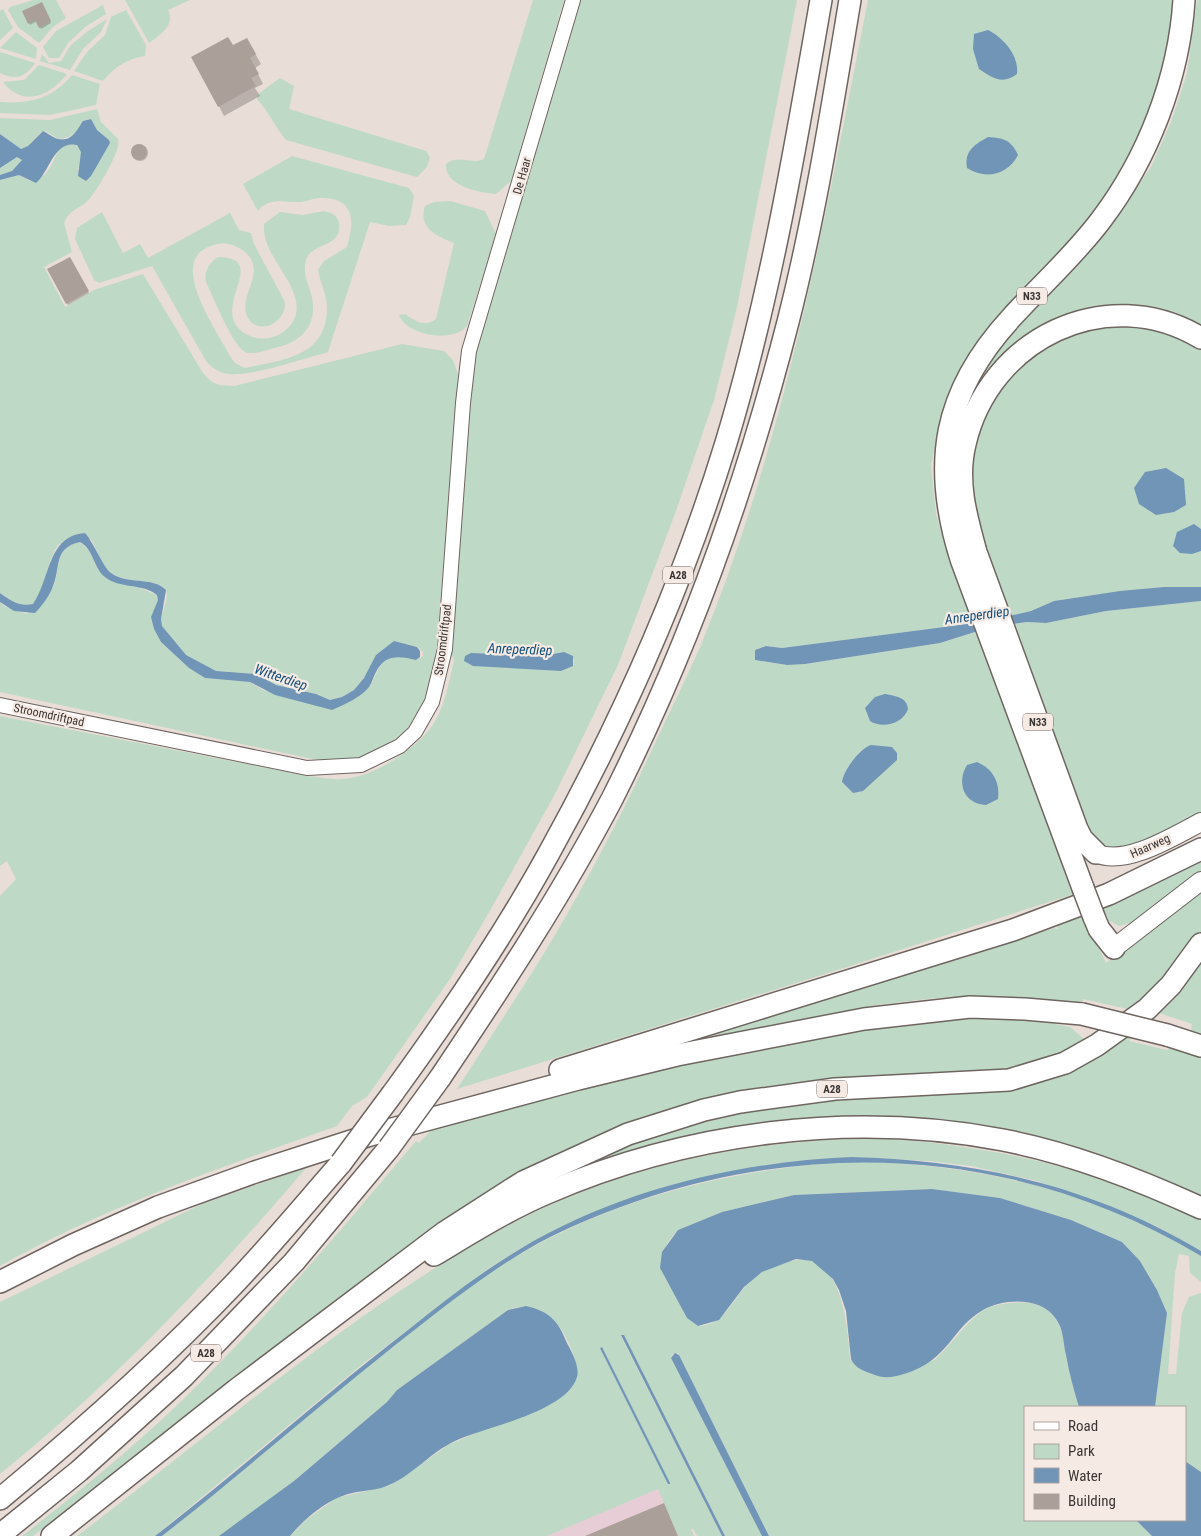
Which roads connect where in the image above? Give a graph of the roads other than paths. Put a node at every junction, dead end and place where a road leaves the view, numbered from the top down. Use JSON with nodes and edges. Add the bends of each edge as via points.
{"nodes":[{"id":1,"x":573,"y":0,"type":"edge"},
{"id":2,"x":821,"y":0,"type":"edge"},
{"id":3,"x":850,"y":0,"type":"edge"},
{"id":4,"x":1184,"y":0,"type":"edge"},
{"id":5,"x":1201,"y":338,"type":"edge"},
{"id":6,"x":469,"y":351,"type":"joint"},
{"id":7,"x":986,"y":605,"type":"junction"},
{"id":8,"x":1000,"y":643,"type":"junction"},
{"id":9,"x":0,"y":705,"type":"edge"},
{"id":10,"x":1201,"y":822,"type":"edge"},
{"id":11,"x":1201,"y":849,"type":"edge"},
{"id":12,"x":1096,"y":853,"type":"joint"},
{"id":13,"x":1201,"y":881,"type":"edge"},
{"id":14,"x":1201,"y":944,"type":"edge"},
{"id":15,"x":1114,"y":948,"type":"joint"},
{"id":16,"x":1201,"y":1046,"type":"edge"},
{"id":17,"x":440,"y":1114,"type":"junction"},
{"id":18,"x":1201,"y":1208,"type":"edge"},
{"id":19,"x":0,"y":1282,"type":"edge"},
{"id":20,"x":350,"y":1304,"type":"junction"},
{"id":21,"x":0,"y":1499,"type":"edge"},
{"id":22,"x":0,"y":1535,"type":"edge"},
{"id":23,"x":52,"y":1536,"type":"edge"}],
"edges":[{"from":1,"to":6,"type":"street","name":"De Haar"},
{"from":2,"to":21,"type":"highway","number":"A28","bridge":true,"via":[[782,216],[726,443],[689,547],[626,701],[548,855],[450,1014],[341,1163],[256,1260],[157,1362]]},
{"from":3,"to":22,"type":"highway","number":"A28","bridge":true,"via":[[812,217],[752,453],[684,640],[612,798],[521,957],[389,1148],[294,1262],[184,1376],[79,1471]]},
{"from":4,"to":7,"type":"highway","number":"N33","via":[[1168,88],[1133,172],[1101,221],[1010,319],[977,360],[955,407],[944,458],[946,504],[960,559]]},
{"from":5,"to":7,"type":"highway","number":"N33","via":[[1176,325],[1132,315],[1091,318],[1033,342],[1014,356],[997,375],[973,418],[965,444],[961,477],[963,505]]},
{"from":6,"to":9,"type":"street","name":"Stroomdriftpad","via":[[445,649],[432,702],[415,732],[400,746],[361,765],[307,768]]},
{"from":7,"to":8,"type":"highway","number":"N33"},
{"from":8,"to":12,"type":"highway","number":"N33","via":[[1077,830]]},
{"from":8,"to":15,"type":"highway","number":"N33","bridge":true,"via":[[1083,888],[1099,929]]},
{"from":10,"to":12,"type":"main road","name":"Haarweg","via":[[1126,857],[1104,857]]},
{"from":11,"to":17,"type":"highway","via":[[1074,909],[579,1064]]},
{"from":13,"to":15,"type":"main road"},
{"from":14,"to":20,"type":"highway","number":"A28","via":[[1147,1009],[1097,1045],[1065,1063],[1009,1080],[835,1089],[771,1097],[704,1110],[628,1134],[560,1164],[490,1202]]},
{"from":16,"to":17,"type":"highway","bridge":true,"via":[[1082,1014],[970,1008],[864,1019],[678,1055]]},
{"from":17,"to":19,"type":"highway","via":[[306,1155],[158,1207],[74,1244]]},
{"from":18,"to":20,"type":"highway","number":"A28","via":[[1120,1173],[1003,1140],[882,1128],[836,1128],[742,1136],[628,1163],[548,1193],[499,1216]]},
{"from":20,"to":23,"type":"highway","number":"A28"}]}
